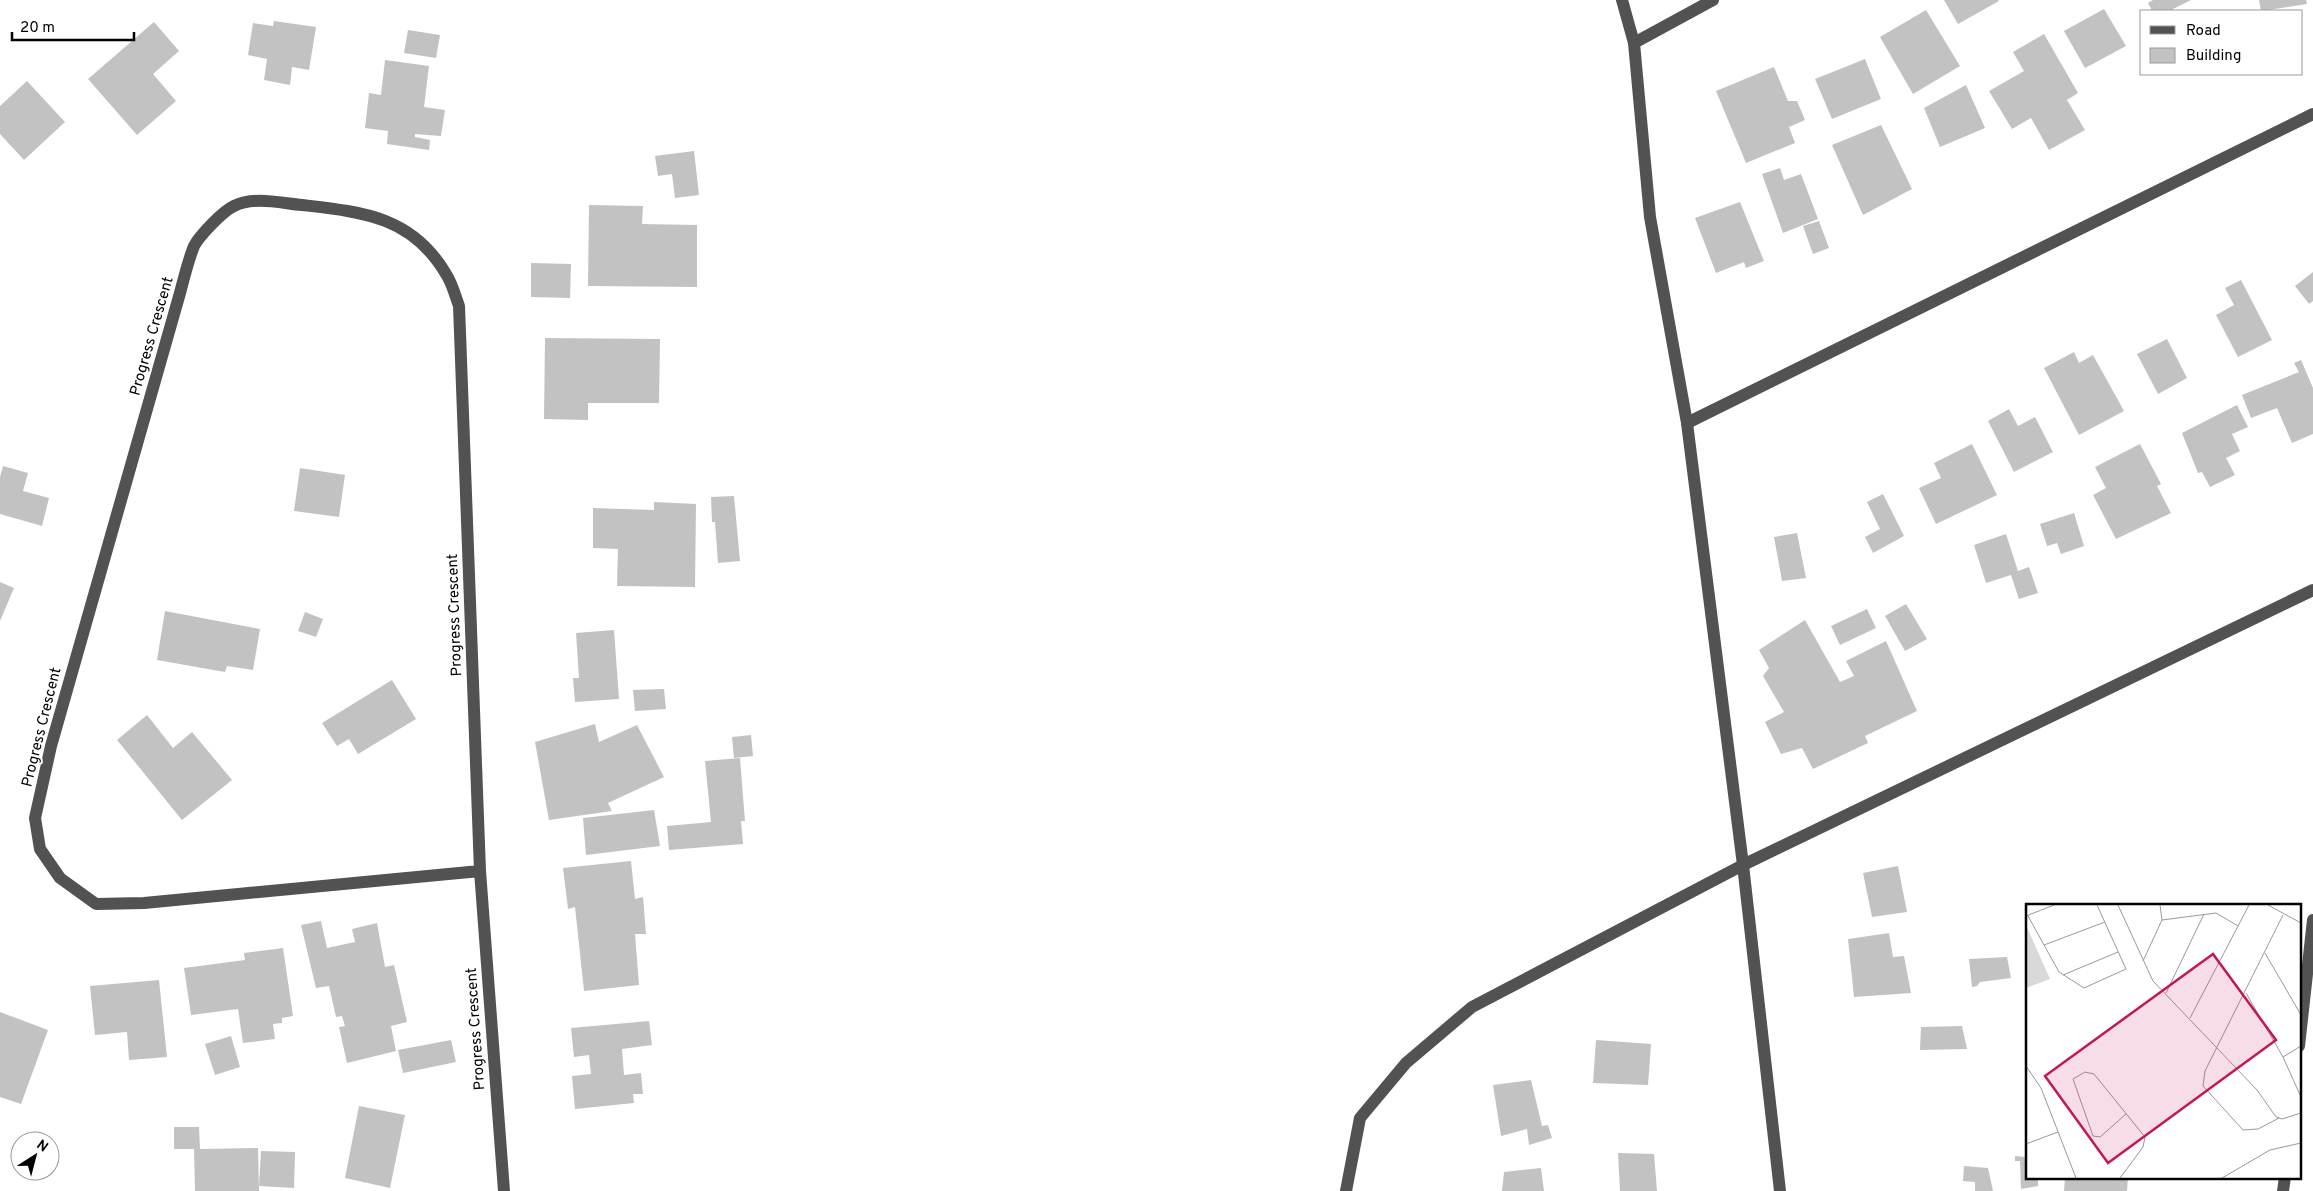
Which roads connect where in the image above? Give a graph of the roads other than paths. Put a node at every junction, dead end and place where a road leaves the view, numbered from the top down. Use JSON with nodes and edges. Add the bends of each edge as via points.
{"nodes":[{"id":1,"x":1622,"y":0,"type":"edge"},
{"id":2,"x":1713,"y":0,"type":"edge"},
{"id":3,"x":1634,"y":42,"type":"junction"},
{"id":4,"x":2313,"y":114,"type":"edge"},
{"id":5,"x":1687,"y":423,"type":"junction"},
{"id":6,"x":2313,"y":590,"type":"edge"},
{"id":7,"x":1743,"y":865,"type":"junction"},
{"id":8,"x":480,"y":871,"type":"junction"},
{"id":9,"x":2313,"y":920,"type":"edge"},
{"id":10,"x":2300,"y":1037,"type":"edge"},
{"id":11,"x":2285,"y":1178,"type":"edge"},
{"id":12,"x":503,"y":1188,"type":"edge"},
{"id":13,"x":1346,"y":1191,"type":"edge"},
{"id":14,"x":1780,"y":1191,"type":"edge"},
{"id":15,"x":2283,"y":1191,"type":"edge"}],
"edges":[{"from":1,"to":3,"type":"street"},
{"from":2,"to":3,"type":"street"},
{"from":3,"to":5,"type":"street","via":[[1650,217]]},
{"from":4,"to":5,"type":"street"},
{"from":5,"to":7,"type":"street"},
{"from":6,"to":7,"type":"street"},
{"from":7,"to":13,"type":"street","via":[[1472,1007],[1406,1063],[1360,1118]]},
{"from":7,"to":14,"type":"street"},
{"from":8,"to":8,"type":"street","name":"Progress Crescent","via":[[459,306],[447,274],[429,251],[410,234],[386,220],[361,212],[260,200],[234,206],[216,220],[195,245],[180,293],[51,746],[35,818],[40,849],[60,878],[96,904],[144,903]]},
{"from":8,"to":12,"type":"street","name":"Progress Crescent"},
{"from":9,"to":10,"type":"street"},
{"from":11,"to":15,"type":"street"}]}
